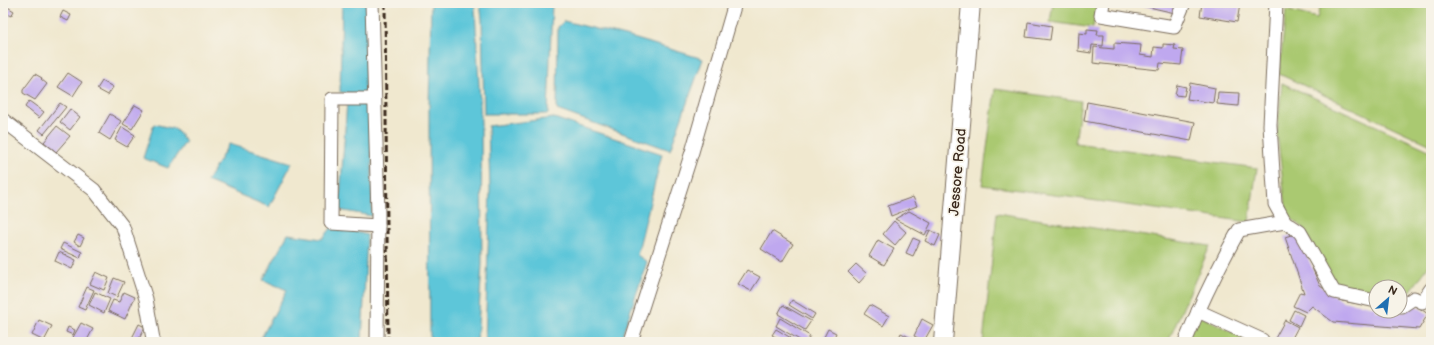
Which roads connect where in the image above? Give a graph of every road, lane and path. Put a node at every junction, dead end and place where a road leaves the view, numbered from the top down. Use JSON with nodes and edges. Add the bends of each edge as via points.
{"nodes":[{"id":1,"x":372,"y":3,"type":"edge"},
{"id":2,"x":735,"y":3,"type":"edge"},
{"id":3,"x":971,"y":3,"type":"edge"},
{"id":4,"x":1103,"y":3,"type":"edge"},
{"id":5,"x":1184,"y":3,"type":"edge"},
{"id":6,"x":1276,"y":3,"type":"edge"},
{"id":7,"x":374,"y":99,"type":"junction"},
{"id":8,"x":3,"y":120,"type":"edge"},
{"id":9,"x":1285,"y":222,"type":"junction"},
{"id":10,"x":378,"y":226,"type":"junction"},
{"id":11,"x":1431,"y":289,"type":"edge"},
{"id":12,"x":1368,"y":299,"type":"edge"},
{"id":13,"x":1408,"y":302,"type":"edge"},
{"id":14,"x":1198,"y":311,"type":"junction"},
{"id":15,"x":1262,"y":340,"type":"dead end"},
{"id":16,"x":154,"y":342,"type":"edge"},
{"id":17,"x":377,"y":342,"type":"edge"},
{"id":18,"x":631,"y":342,"type":"edge"},
{"id":19,"x":943,"y":342,"type":"edge"},
{"id":20,"x":1185,"y":342,"type":"edge"}],
"edges":[{"from":1,"to":7,"type":"street"},
{"from":2,"to":18,"type":"street","via":[[692,152]]},
{"from":3,"to":19,"type":"highway","name":"Jessore Road"},
{"from":4,"to":5,"type":"street","via":[[1101,15],[1174,27]]},
{"from":6,"to":9,"type":"street","via":[[1270,125],[1275,204]]},
{"from":7,"to":10,"type":"street"},
{"from":7,"to":10,"type":"street","via":[[332,100],[331,223]]},
{"from":8,"to":16,"type":"street","via":[[94,190],[123,227],[146,299]]},
{"from":9,"to":12,"type":"street","via":[[1300,232],[1334,292]]},
{"from":9,"to":14,"type":"street","via":[[1239,230]]},
{"from":10,"to":17,"type":"street"},
{"from":11,"to":13,"type":"street","via":[[1422,302],[1414,298]]},
{"from":14,"to":15,"type":"street"},
{"from":14,"to":20,"type":"street"}]}
